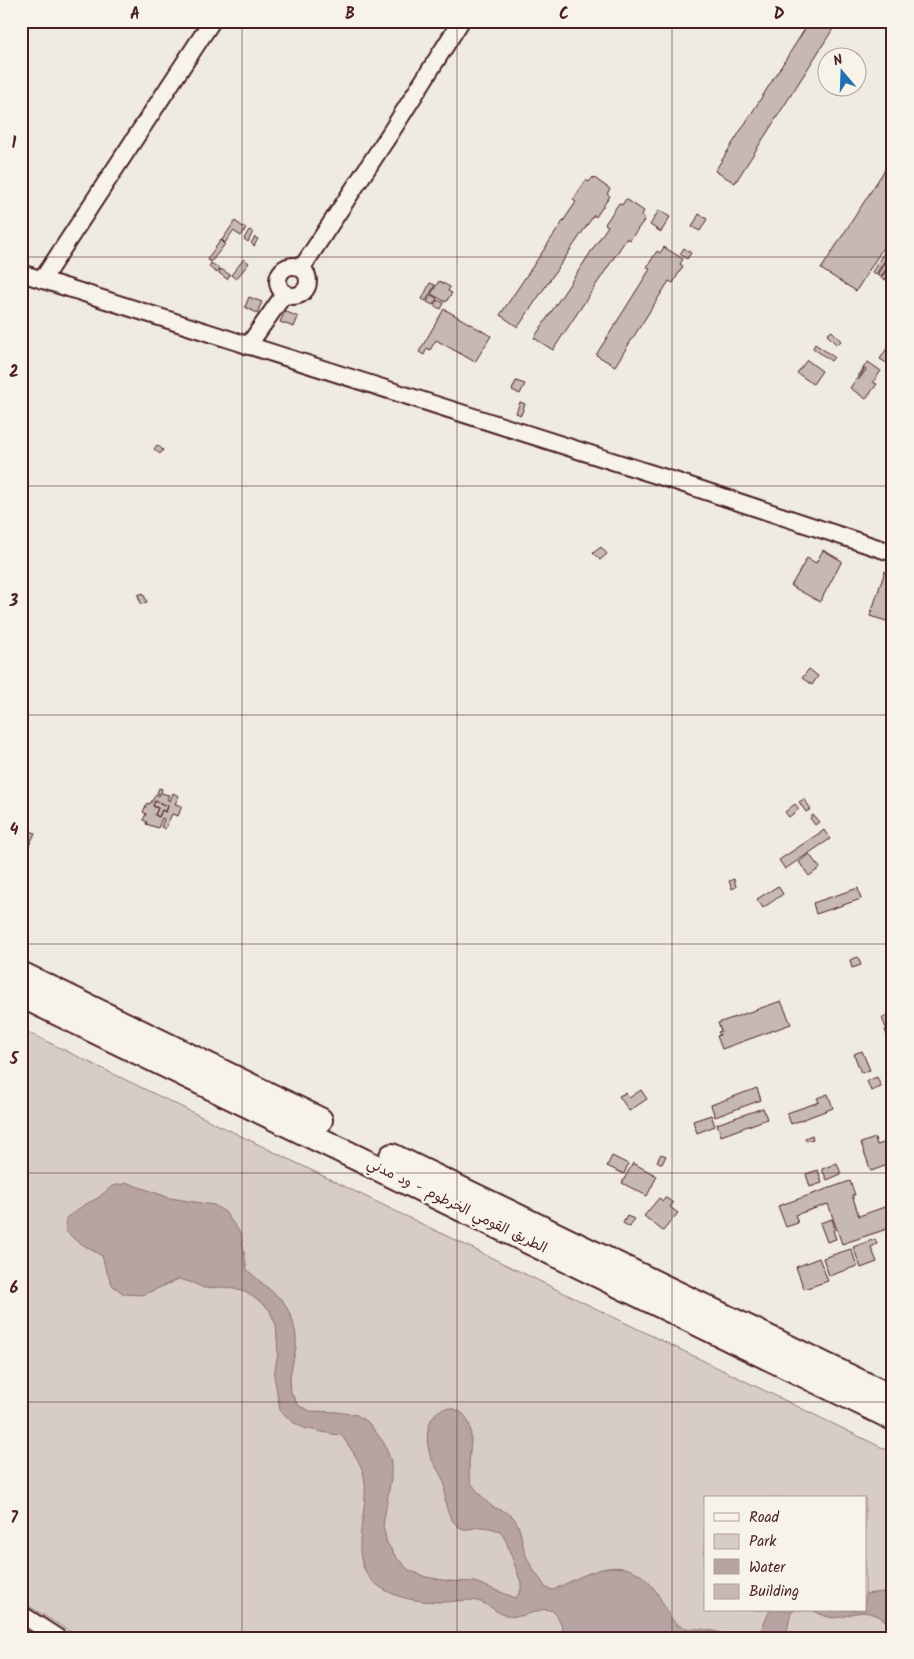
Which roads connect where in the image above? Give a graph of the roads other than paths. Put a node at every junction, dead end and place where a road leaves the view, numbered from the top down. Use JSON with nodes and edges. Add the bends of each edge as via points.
{"nodes":[{"id":1,"x":212,"y":21,"type":"edge"},
{"id":2,"x":461,"y":21,"type":"edge"},
{"id":3,"x":21,"y":273,"type":"edge"},
{"id":4,"x":42,"y":280,"type":"junction"},
{"id":5,"x":248,"y":346,"type":"junction"},
{"id":6,"x":893,"y":553,"type":"edge"},
{"id":7,"x":21,"y":974,"type":"edge"},
{"id":8,"x":21,"y":994,"type":"edge"},
{"id":9,"x":890,"y":1403,"type":"edge"},
{"id":10,"x":21,"y":1614,"type":"edge"},
{"id":11,"x":50,"y":1636,"type":"edge"}],
"edges":[{"from":1,"to":4,"type":"street"},
{"from":2,"to":5,"type":"street","via":[[301,269],[307,281],[304,290],[296,296],[285,293]]},
{"from":3,"to":4,"type":"street"},
{"from":4,"to":5,"type":"street"},
{"from":5,"to":6,"type":"street"},
{"from":7,"to":9,"type":"highway","name":"الطريق القومي الخرطوم - ود مدني","via":[[631,1272]]},
{"from":8,"to":9,"type":"highway","name":"الطريق القومي الخرطوم - ود مدني"},
{"from":10,"to":11,"type":"street"}]}
